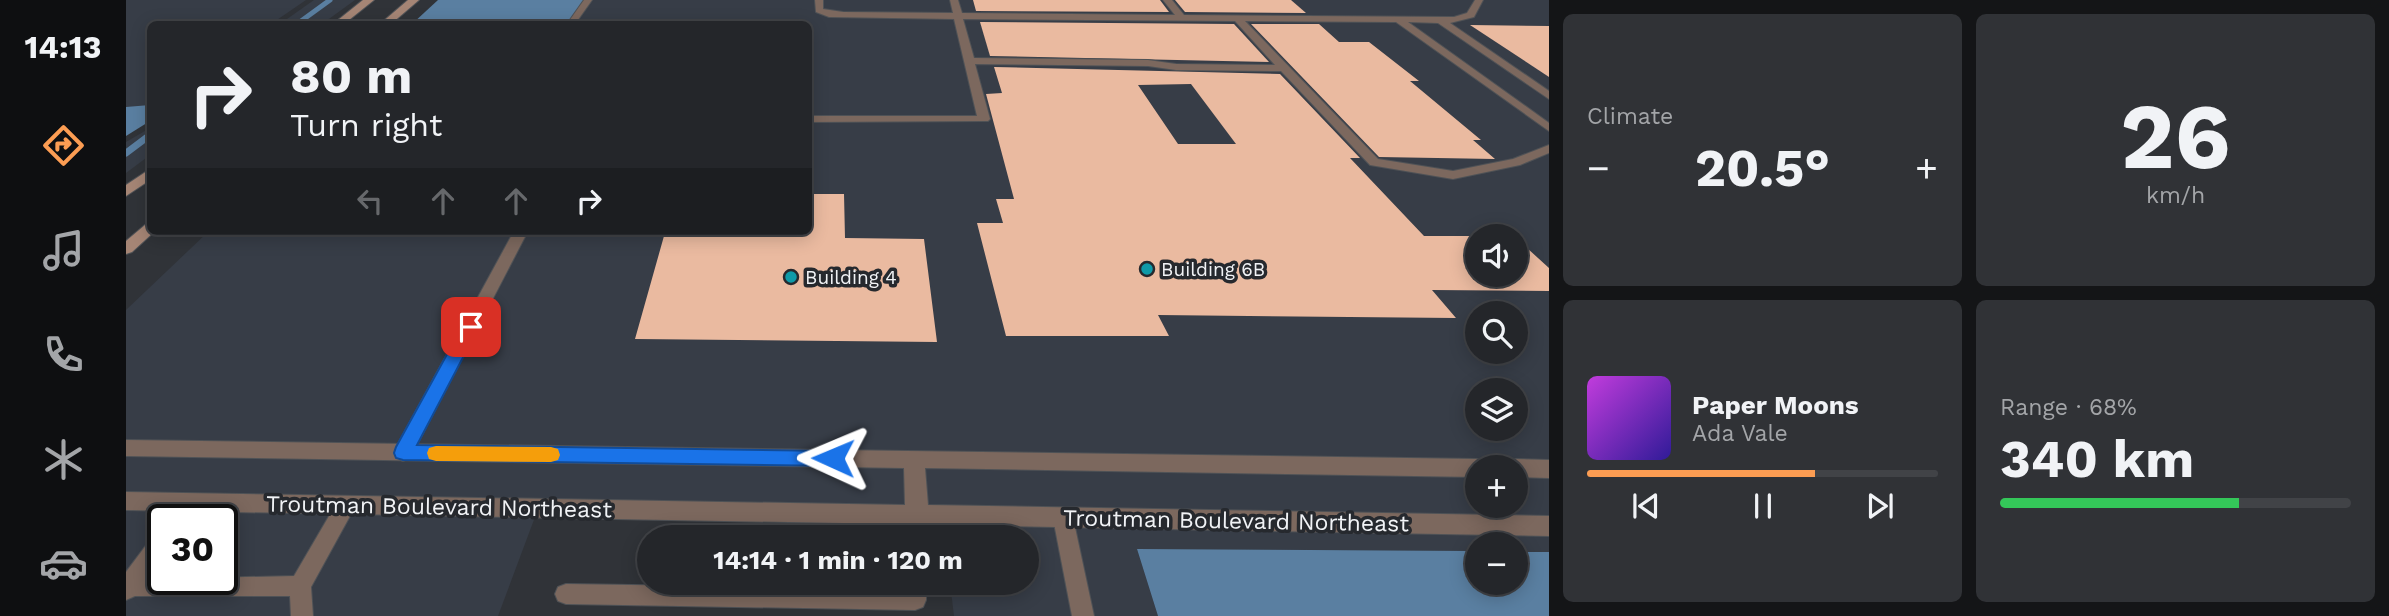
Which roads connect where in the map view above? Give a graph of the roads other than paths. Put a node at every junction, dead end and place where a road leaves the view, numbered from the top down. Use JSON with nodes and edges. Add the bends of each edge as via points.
{"nodes":[{"id":1,"x":369,"y":0,"type":"edge"},
{"id":2,"x":414,"y":0,"type":"edge"},
{"id":3,"x":588,"y":0,"type":"edge"},
{"id":4,"x":819,"y":0,"type":"edge"},
{"id":5,"x":954,"y":0,"type":"edge"},
{"id":6,"x":1167,"y":0,"type":"edge"},
{"id":7,"x":1479,"y":0,"type":"edge"},
{"id":8,"x":958,"y":14,"type":"junction"},
{"id":9,"x":1181,"y":17,"type":"junction"},
{"id":10,"x":1237,"y":18,"type":"junction"},
{"id":11,"x":1399,"y":20,"type":"junction"},
{"id":12,"x":1440,"y":20,"type":"junction"},
{"id":13,"x":342,"y":21,"type":"edge"},
{"id":14,"x":390,"y":21,"type":"edge"},
{"id":15,"x":573,"y":21,"type":"edge"},
{"id":16,"x":969,"y":61,"type":"junction"},
{"id":17,"x":1284,"y":68,"type":"junction"},
{"id":18,"x":1549,"y":96,"type":"edge"},
{"id":19,"x":812,"y":119,"type":"edge"},
{"id":20,"x":1549,"y":128,"type":"edge"},
{"id":21,"x":1549,"y":149,"type":"edge"},
{"id":22,"x":147,"y":175,"type":"edge"},
{"id":23,"x":126,"y":192,"type":"edge"},
{"id":24,"x":147,"y":231,"type":"edge"},
{"id":25,"x":520,"y":235,"type":"edge"},
{"id":26,"x":126,"y":249,"type":"edge"},
{"id":27,"x":126,"y":449,"type":"edge"},
{"id":28,"x":403,"y":453,"type":"junction"},
{"id":29,"x":914,"y":460,"type":"junction"},
{"id":30,"x":1465,"y":468,"type":"edge"},
{"id":31,"x":1528,"y":468,"type":"edge"},
{"id":32,"x":1549,"y":469,"type":"edge"},
{"id":33,"x":126,"y":501,"type":"edge"},
{"id":34,"x":147,"y":505,"type":"edge"},
{"id":35,"x":346,"y":505,"type":"junction"},
{"id":36,"x":238,"y":509,"type":"edge"},
{"id":37,"x":1063,"y":518,"type":"junction"},
{"id":38,"x":865,"y":525,"type":"edge"},
{"id":39,"x":917,"y":525,"type":"edge"},
{"id":40,"x":949,"y":525,"type":"edge"},
{"id":41,"x":1549,"y":526,"type":"edge"},
{"id":42,"x":147,"y":561,"type":"edge"},
{"id":43,"x":300,"y":586,"type":"junction"},
{"id":44,"x":127,"y":588,"type":"edge"},
{"id":45,"x":565,"y":594,"type":"dead end"},
{"id":46,"x":915,"y":600,"type":"edge"},
{"id":47,"x":809,"y":608,"type":"edge"},
{"id":48,"x":302,"y":616,"type":"edge"},
{"id":49,"x":1083,"y":616,"type":"edge"}],
"edges":[{"from":1,"to":13,"type":"main road"},
{"from":2,"to":14,"type":"main road"},
{"from":3,"to":15,"type":"lane"},
{"from":4,"to":8,"type":"lane","via":[[819,10],[829,14]]},
{"from":5,"to":8,"type":"lane"},
{"from":6,"to":9,"type":"lane"},
{"from":7,"to":12,"type":"lane","via":[[1464,19]]},
{"from":8,"to":9,"type":"lane"},
{"from":8,"to":16,"type":"lane"},
{"from":9,"to":10,"type":"lane"},
{"from":10,"to":11,"type":"lane"},
{"from":10,"to":17,"type":"lane"},
{"from":11,"to":12,"type":"lane"},
{"from":11,"to":20,"type":"lane"},
{"from":12,"to":18,"type":"lane"},
{"from":16,"to":17,"type":"lane"},
{"from":16,"to":19,"type":"lane","via":[[984,119]]},
{"from":17,"to":21,"type":"lane","via":[[1374,162],[1453,175],[1516,162]]},
{"from":22,"to":23,"type":"main road"},
{"from":24,"to":26,"type":"main road"},
{"from":25,"to":28,"type":"lane"},
{"from":27,"to":28,"type":"street"},
{"from":28,"to":29,"type":"street"},
{"from":29,"to":30,"type":"street"},
{"from":29,"to":39,"type":"street"},
{"from":31,"to":32,"type":"street"},
{"from":33,"to":34,"type":"street","name":"Troutman Boulevard Northeast"},
{"from":35,"to":36,"type":"street","name":"Troutman Boulevard Northeast"},
{"from":35,"to":38,"type":"street","name":"Troutman Boulevard Northeast"},
{"from":35,"to":43,"type":"lane"},
{"from":37,"to":40,"type":"street","name":"Troutman Boulevard Northeast"},
{"from":37,"to":41,"type":"street","name":"Troutman Boulevard Northeast"},
{"from":37,"to":49,"type":"lane"},
{"from":42,"to":44,"type":"lane"},
{"from":43,"to":44,"type":"lane"},
{"from":43,"to":48,"type":"lane"},
{"from":45,"to":47,"type":"lane"},
{"from":46,"to":47,"type":"lane"}]}
